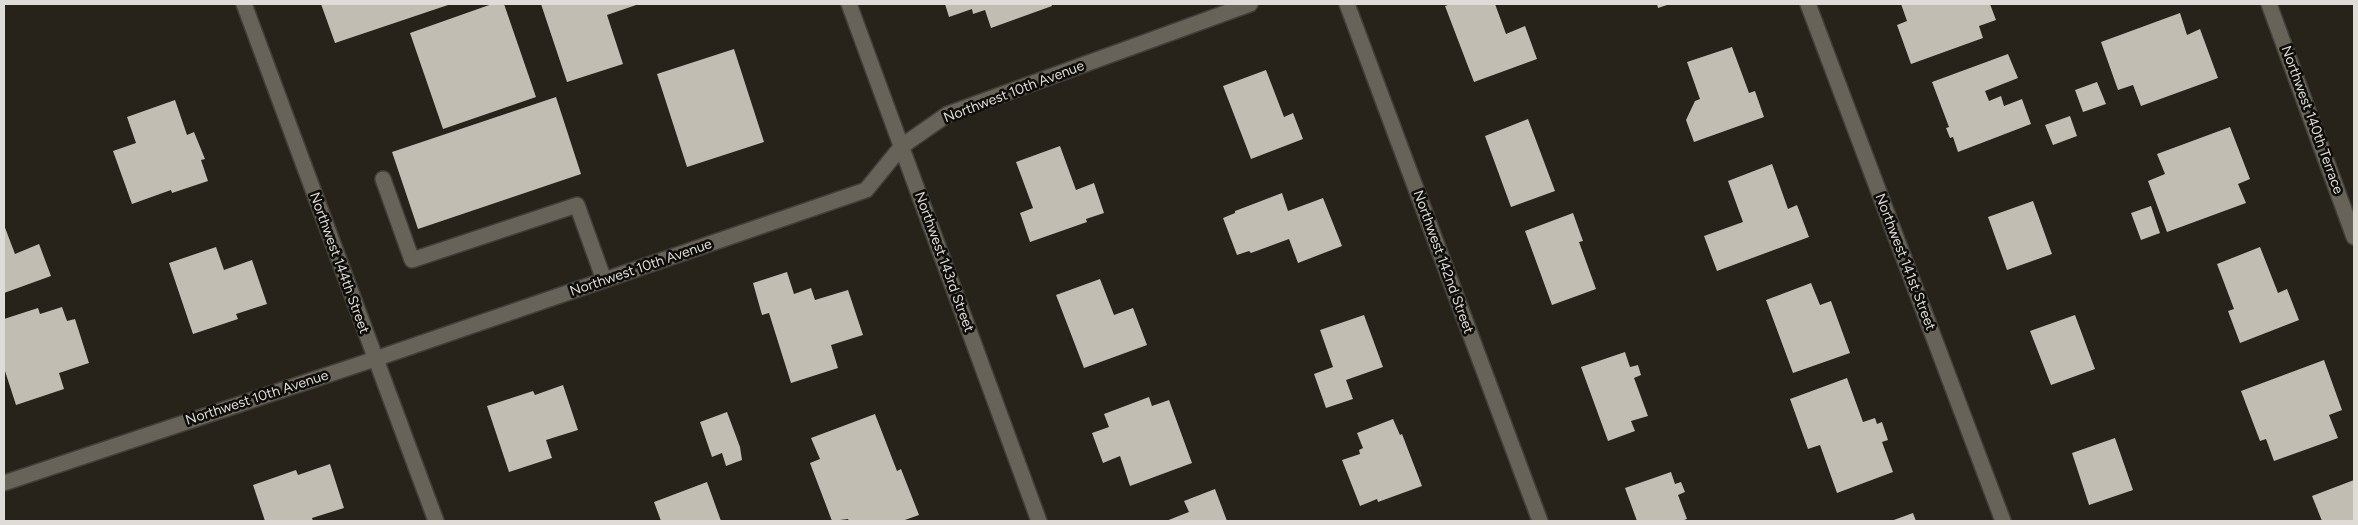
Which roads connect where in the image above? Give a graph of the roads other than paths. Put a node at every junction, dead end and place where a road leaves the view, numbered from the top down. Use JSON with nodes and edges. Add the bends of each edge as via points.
{"nodes":[{"id":1,"x":244,"y":4,"type":"edge"},
{"id":2,"x":849,"y":4,"type":"edge"},
{"id":3,"x":1250,"y":4,"type":"edge"},
{"id":4,"x":1347,"y":4,"type":"edge"},
{"id":5,"x":1808,"y":4,"type":"edge"},
{"id":6,"x":2269,"y":4,"type":"edge"},
{"id":7,"x":902,"y":146,"type":"junction"},
{"id":8,"x":383,"y":179,"type":"dead end"},
{"id":9,"x":2354,"y":237,"type":"edge"},
{"id":10,"x":604,"y":280,"type":"junction"},
{"id":11,"x":375,"y":359,"type":"junction"},
{"id":12,"x":4,"y":482,"type":"edge"},
{"id":13,"x":436,"y":521,"type":"edge"},
{"id":14,"x":1039,"y":521,"type":"edge"},
{"id":15,"x":1540,"y":521,"type":"edge"},
{"id":16,"x":2003,"y":521,"type":"edge"}],
"edges":[{"from":1,"to":11,"type":"street","name":"Northwest 144th Street"},
{"from":2,"to":7,"type":"street","name":"Northwest 143rd Street"},
{"from":3,"to":7,"type":"street","name":"Northwest 10th Avenue","via":[[948,114]]},
{"from":4,"to":15,"type":"street","name":"Northwest 142nd Street"},
{"from":5,"to":16,"type":"street","name":"Northwest 141st Street"},
{"from":6,"to":9,"type":"street","name":"Northwest 140th Terrace"},
{"from":7,"to":10,"type":"street","name":"Northwest 10th Avenue","via":[[866,190]]},
{"from":7,"to":14,"type":"street","name":"Northwest 143rd Street"},
{"from":8,"to":10,"type":"street","via":[[412,260],[577,206]]},
{"from":10,"to":11,"type":"street","name":"Northwest 10th Avenue"},
{"from":11,"to":12,"type":"street","name":"Northwest 10th Avenue"},
{"from":11,"to":13,"type":"street","name":"Northwest 144th Street"}]}
